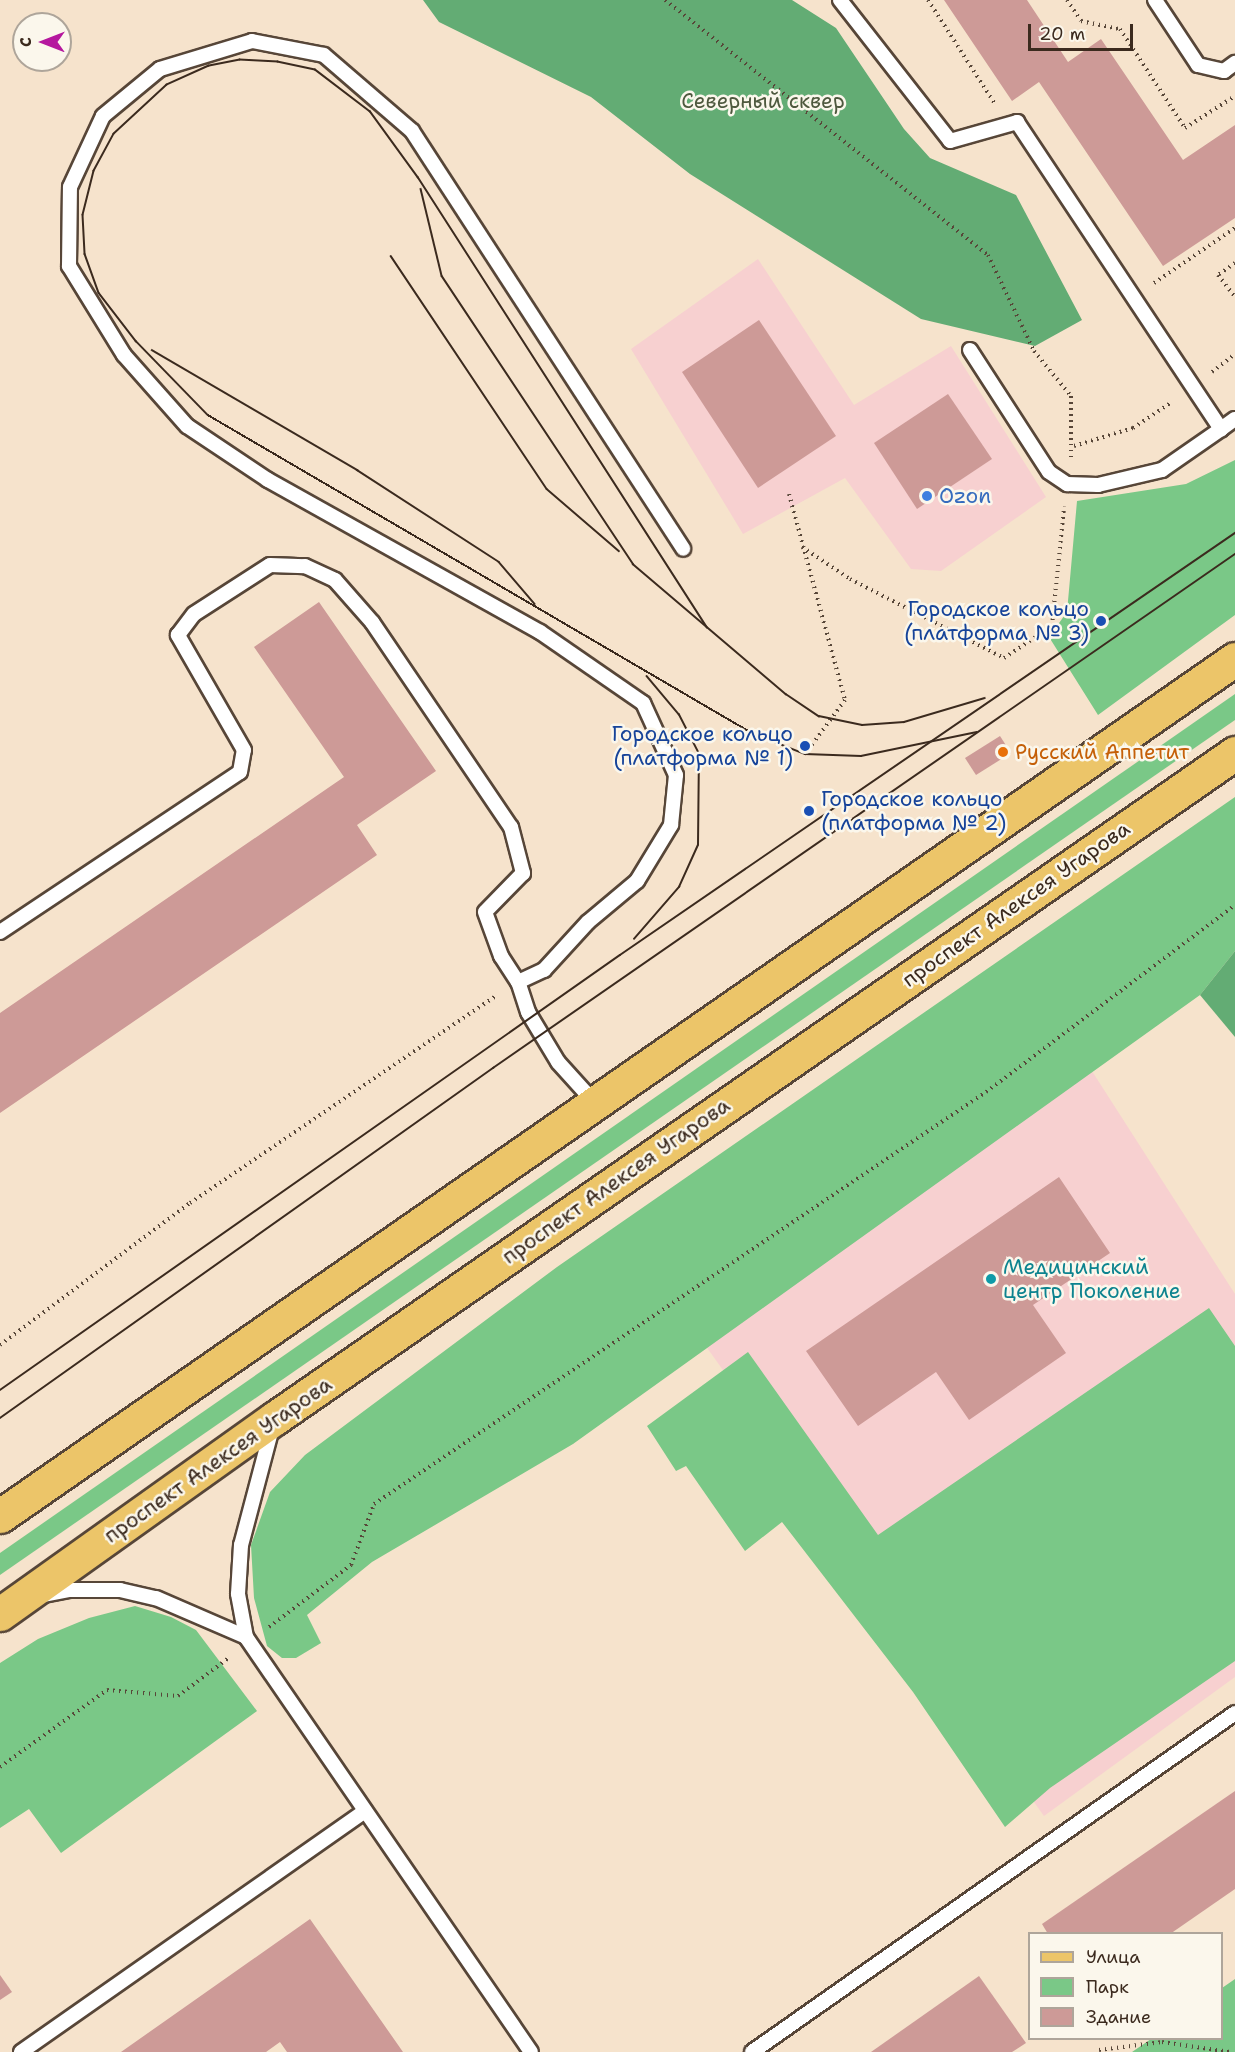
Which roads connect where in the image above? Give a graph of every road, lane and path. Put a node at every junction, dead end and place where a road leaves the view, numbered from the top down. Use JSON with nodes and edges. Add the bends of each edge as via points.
{"nodes":[{"id":1,"x":665,"y":0,"type":"edge"},
{"id":2,"x":840,"y":0,"type":"edge"},
{"id":3,"x":1066,"y":0,"type":"edge"},
{"id":4,"x":1155,"y":0,"type":"edge"},
{"id":5,"x":1235,"y":63,"type":"edge"},
{"id":6,"x":1235,"y":96,"type":"edge"},
{"id":7,"x":1235,"y":263,"type":"edge"},
{"id":8,"x":1235,"y":297,"type":"edge"},
{"id":9,"x":970,"y":350,"type":"dead end"},
{"id":10,"x":1235,"y":354,"type":"edge"},
{"id":11,"x":1192,"y":386,"type":"junction"},
{"id":12,"x":1235,"y":419,"type":"edge"},
{"id":13,"x":1221,"y":429,"type":"junction"},
{"id":14,"x":1073,"y":447,"type":"junction"},
{"id":15,"x":1067,"y":484,"type":"junction"},
{"id":16,"x":789,"y":494,"type":"dead end"},
{"id":17,"x":802,"y":547,"type":"junction"},
{"id":18,"x":683,"y":549,"type":"dead end"},
{"id":19,"x":1235,"y":659,"type":"edge"},
{"id":20,"x":1235,"y":753,"type":"edge"},
{"id":21,"x":805,"y":754,"type":"dead end"},
{"id":22,"x":1235,"y":905,"type":"edge"},
{"id":23,"x":0,"y":932,"type":"edge"},
{"id":24,"x":518,"y":982,"type":"junction"},
{"id":25,"x":595,"y":1103,"type":"junction"},
{"id":26,"x":0,"y":1345,"type":"edge"},
{"id":27,"x":275,"y":1418,"type":"junction"},
{"id":28,"x":0,"y":1516,"type":"edge"},
{"id":29,"x":10,"y":1606,"type":"edge"},
{"id":30,"x":247,"y":1640,"type":"junction"},
{"id":31,"x":1235,"y":1713,"type":"edge"},
{"id":32,"x":0,"y":1767,"type":"edge"},
{"id":33,"x":365,"y":1811,"type":"junction"},
{"id":34,"x":1099,"y":2049,"type":"dead end"},
{"id":35,"x":21,"y":2052,"type":"edge"},
{"id":36,"x":531,"y":2052,"type":"edge"},
{"id":37,"x":752,"y":2052,"type":"edge"},
{"id":38,"x":1230,"y":2052,"type":"edge"}],
"edges":[{"from":1,"to":14,"type":"path","via":[[988,255],[1034,351],[1071,396]]},
{"from":2,"to":11,"type":"lane","via":[[950,141],[1017,122]]},
{"from":3,"to":6,"type":"path","via":[[1081,21],[1120,29],[1185,128]]},
{"from":4,"to":5,"type":"lane","via":[[1198,65],[1224,71]]},
{"from":7,"to":8,"type":"path","via":[[1218,275]]},
{"from":9,"to":15,"type":"lane","via":[[1049,472]]},
{"from":10,"to":11,"type":"path"},
{"from":11,"to":13,"type":"lane"},
{"from":11,"to":14,"type":"path","via":[[1133,428]]},
{"from":12,"to":13,"type":"lane"},
{"from":13,"to":15,"type":"lane","via":[[1162,470],[1098,485]]},
{"from":14,"to":15,"type":"path"},
{"from":15,"to":17,"type":"path","via":[[1052,626],[1004,658],[850,579]]},
{"from":16,"to":17,"type":"path"},
{"from":17,"to":21,"type":"path","via":[[845,700]]},
{"from":18,"to":24,"type":"lane","via":[[412,131],[324,55],[252,41],[160,69],[103,116],[70,187],[69,266],[124,355],[187,426],[268,480],[540,632],[643,702],[676,775],[671,825],[637,881],[588,922],[544,970]]},
{"from":19,"to":25,"type":"main road"},
{"from":20,"to":27,"type":"main road","name":"проспект Алексея Угарова"},
{"from":22,"to":30,"type":"path","via":[[986,1092],[374,1504],[351,1565]]},
{"from":23,"to":24,"type":"lane","via":[[240,772],[244,750],[178,635],[194,614],[270,565],[305,566],[335,580],[372,622],[510,827],[523,873],[479,914]]},
{"from":24,"to":25,"type":"lane","via":[[528,1012],[558,1062]]},
{"from":24,"to":26,"type":"path","via":[[190,1203]]},
{"from":25,"to":28,"type":"main road"},
{"from":27,"to":29,"type":"main road","name":"проспект Алексея Угарова"},
{"from":27,"to":30,"type":"lane","via":[[241,1545],[238,1594]]},
{"from":29,"to":30,"type":"lane","via":[[69,1590],[120,1590],[156,1598]]},
{"from":30,"to":32,"type":"path","via":[[178,1696],[107,1690]]},
{"from":30,"to":33,"type":"lane"},
{"from":31,"to":37,"type":"lane"},
{"from":33,"to":35,"type":"lane"},
{"from":33,"to":36,"type":"lane"},
{"from":34,"to":38,"type":"path","via":[[1162,2042]]}]}
